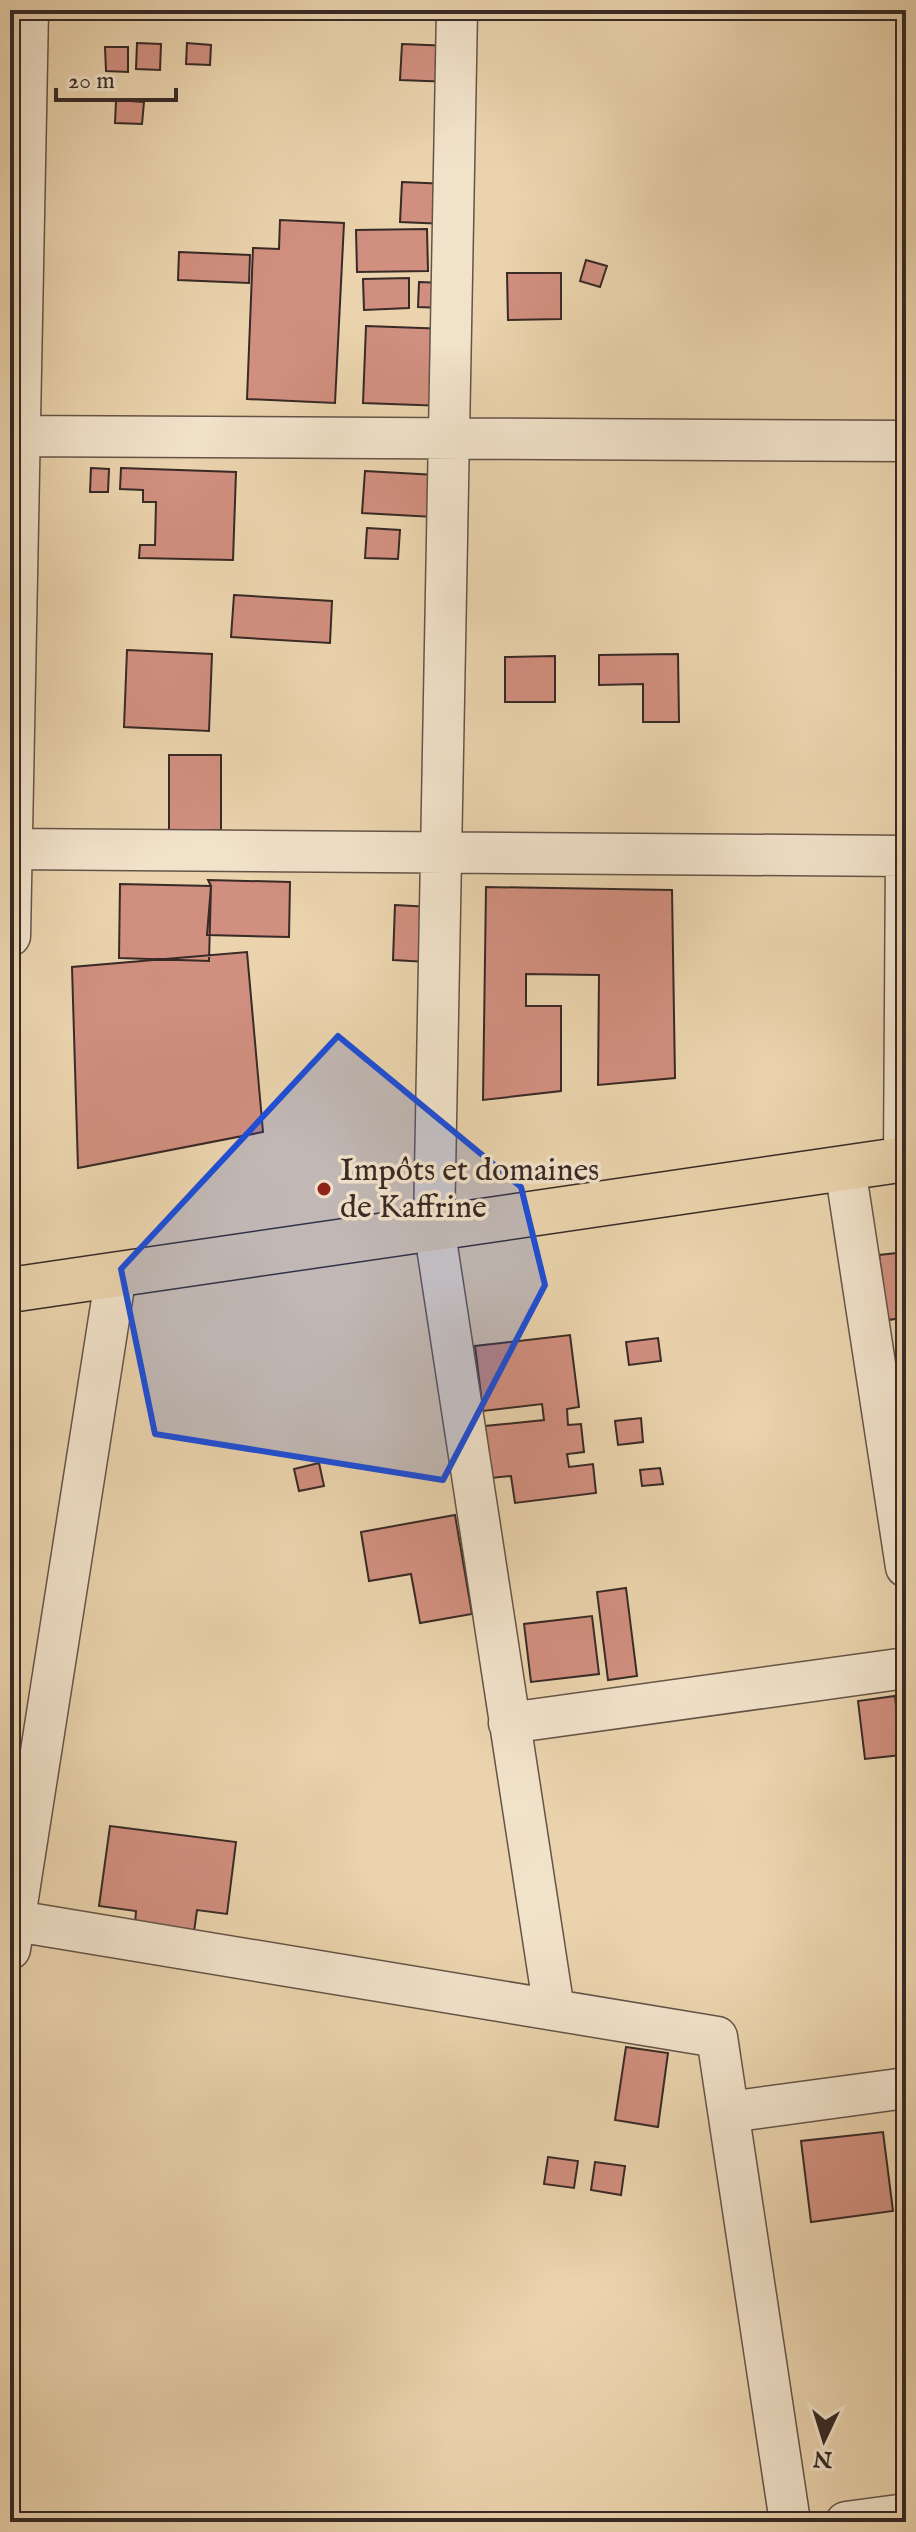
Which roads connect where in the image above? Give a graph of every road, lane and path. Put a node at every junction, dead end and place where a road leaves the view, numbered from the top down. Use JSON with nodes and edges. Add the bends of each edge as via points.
{"nodes":[{"id":1,"x":28,"y":10,"type":"edge"},
{"id":2,"x":457,"y":10,"type":"edge"},
{"id":3,"x":15,"y":436,"type":"edge"},
{"id":4,"x":449,"y":439,"type":"junction"},
{"id":5,"x":906,"y":441,"type":"edge"},
{"id":6,"x":12,"y":849,"type":"edge"},
{"id":7,"x":441,"y":852,"type":"junction"},
{"id":8,"x":906,"y":855,"type":"edge"},
{"id":9,"x":10,"y":936,"type":"edge"},
{"id":10,"x":905,"y":1159,"type":"edge"},
{"id":11,"x":845,"y":1168,"type":"junction"},
{"id":12,"x":434,"y":1227,"type":"junction"},
{"id":13,"x":116,"y":1274,"type":"junction"},
{"id":14,"x":10,"y":1290,"type":"edge"},
{"id":15,"x":906,"y":1567,"type":"edge"},
{"id":16,"x":906,"y":1668,"type":"edge"},
{"id":17,"x":509,"y":1723,"type":"junction"},
{"id":18,"x":12,"y":1930,"type":"edge"},
{"id":19,"x":554,"y":2010,"type":"junction"},
{"id":20,"x":906,"y":2088,"type":"edge"},
{"id":21,"x":729,"y":2112,"type":"junction"},
{"id":22,"x":906,"y":2514,"type":"edge"},
{"id":23,"x":790,"y":2522,"type":"edge"},
{"id":24,"x":846,"y":2522,"type":"edge"}],
"edges":[{"from":1,"to":3,"type":"street"},
{"from":2,"to":4,"type":"street"},
{"from":3,"to":4,"type":"street"},
{"from":3,"to":6,"type":"street"},
{"from":4,"to":5,"type":"street"},
{"from":4,"to":7,"type":"street"},
{"from":6,"to":7,"type":"street"},
{"from":6,"to":9,"type":"street"},
{"from":7,"to":8,"type":"street"},
{"from":7,"to":12,"type":"street"},
{"from":8,"to":10,"type":"street"},
{"from":10,"to":11,"type":"highway"},
{"from":11,"to":12,"type":"highway"},
{"from":11,"to":15,"type":"street"},
{"from":12,"to":13,"type":"highway"},
{"from":12,"to":17,"type":"street"},
{"from":13,"to":14,"type":"highway"},
{"from":13,"to":18,"type":"street"},
{"from":16,"to":17,"type":"street"},
{"from":17,"to":19,"type":"street"},
{"from":18,"to":19,"type":"street"},
{"from":19,"to":21,"type":"street","via":[[717,2037]]},
{"from":20,"to":21,"type":"street"},
{"from":21,"to":23,"type":"street"},
{"from":22,"to":24,"type":"street"}]}
